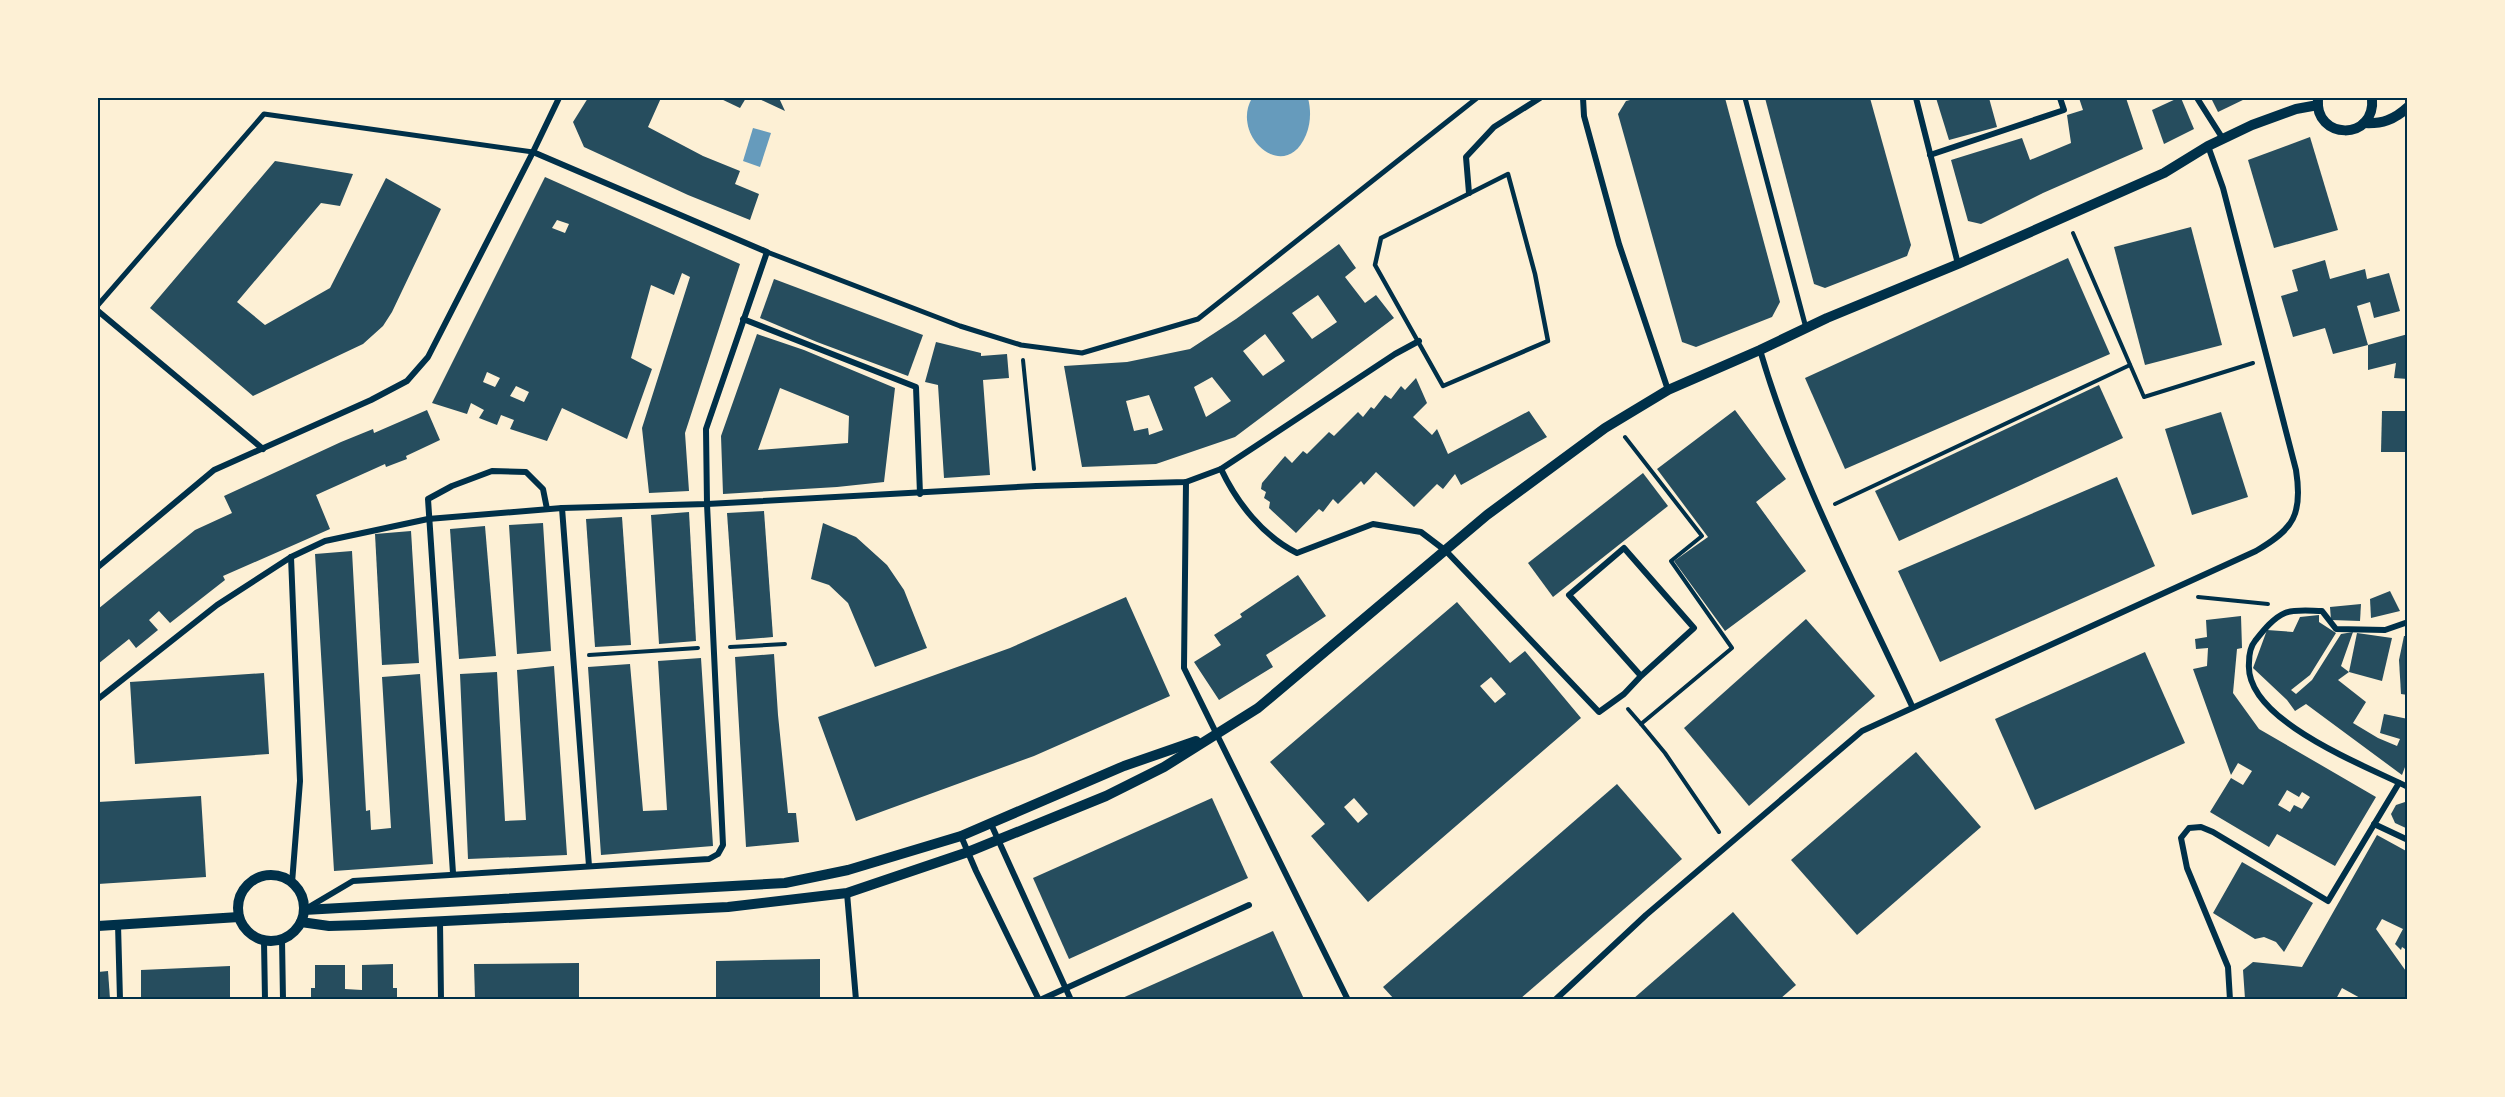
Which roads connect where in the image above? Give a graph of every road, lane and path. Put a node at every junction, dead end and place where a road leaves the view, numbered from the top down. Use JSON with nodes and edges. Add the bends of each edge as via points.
{"nodes":[{"id":1,"x":559,"y":98,"type":"edge"},
{"id":2,"x":1477,"y":98,"type":"edge"},
{"id":3,"x":1540,"y":98,"type":"edge"},
{"id":4,"x":1583,"y":98,"type":"edge"},
{"id":5,"x":1745,"y":98,"type":"edge"},
{"id":6,"x":1916,"y":98,"type":"edge"},
{"id":7,"x":2061,"y":98,"type":"edge"},
{"id":8,"x":2197,"y":98,"type":"edge"},
{"id":9,"x":2372,"y":98,"type":"edge"},
{"id":10,"x":2318,"y":101,"type":"edge"},
{"id":11,"x":2406,"y":114,"type":"edge"},
{"id":12,"x":2364,"y":123,"type":"junction"},
{"id":13,"x":2224,"y":140,"type":"junction"},
{"id":14,"x":2208,"y":146,"type":"junction"},
{"id":15,"x":533,"y":152,"type":"junction"},
{"id":16,"x":1930,"y":155,"type":"junction"},
{"id":17,"x":1469,"y":193,"type":"junction"},
{"id":18,"x":2066,"y":216,"type":"junction"},
{"id":19,"x":767,"y":252,"type":"junction"},
{"id":20,"x":1958,"y":264,"type":"junction"},
{"id":21,"x":98,"y":306,"type":"edge"},
{"id":22,"x":98,"y":311,"type":"edge"},
{"id":23,"x":743,"y":319,"type":"junction"},
{"id":24,"x":1806,"y":328,"type":"junction"},
{"id":25,"x":1419,"y":341,"type":"junction"},
{"id":26,"x":1021,"y":345,"type":"junction"},
{"id":27,"x":1760,"y":350,"type":"junction"},
{"id":28,"x":2268,"y":358,"type":"junction"},
{"id":29,"x":2130,"y":365,"type":"junction"},
{"id":30,"x":1668,"y":390,"type":"junction"},
{"id":31,"x":263,"y":449,"type":"junction"},
{"id":32,"x":1221,"y":470,"type":"junction"},
{"id":33,"x":1186,"y":482,"type":"junction"},
{"id":34,"x":1036,"y":486,"type":"junction"},
{"id":35,"x":920,"y":494,"type":"junction"},
{"id":36,"x":707,"y":504,"type":"junction"},
{"id":37,"x":562,"y":508,"type":"junction"},
{"id":38,"x":547,"y":509,"type":"junction"},
{"id":39,"x":1821,"y":510,"type":"junction"},
{"id":40,"x":428,"y":519,"type":"junction"},
{"id":41,"x":1446,"y":551,"type":"junction"},
{"id":42,"x":291,"y":557,"type":"junction"},
{"id":43,"x":98,"y":567,"type":"edge"},
{"id":44,"x":2165,"y":593,"type":"junction"},
{"id":45,"x":2285,"y":613,"type":"junction"},
{"id":46,"x":2408,"y":622,"type":"edge"},
{"id":47,"x":785,"y":644,"type":"dead end"},
{"id":48,"x":714,"y":647,"type":"junction"},
{"id":49,"x":573,"y":656,"type":"junction"},
{"id":50,"x":1641,"y":676,"type":"junction"},
{"id":51,"x":98,"y":699,"type":"edge"},
{"id":52,"x":1912,"y":706,"type":"junction"},
{"id":53,"x":1216,"y":734,"type":"junction"},
{"id":54,"x":2399,"y":783,"type":"junction"},
{"id":55,"x":2408,"y":787,"type":"edge"},
{"id":56,"x":991,"y":824,"type":"junction"},
{"id":57,"x":2374,"y":824,"type":"junction"},
{"id":58,"x":962,"y":836,"type":"junction"},
{"id":59,"x":997,"y":840,"type":"junction"},
{"id":60,"x":2408,"y":840,"type":"edge"},
{"id":61,"x":968,"y":852,"type":"junction"},
{"id":62,"x":589,"y":866,"type":"junction"},
{"id":63,"x":453,"y":873,"type":"junction"},
{"id":64,"x":292,"y":883,"type":"junction"},
{"id":65,"x":847,"y":893,"type":"junction"},
{"id":66,"x":1249,"y":905,"type":"dead end"},
{"id":67,"x":304,"y":910,"type":"junction"},
{"id":68,"x":239,"y":917,"type":"junction"},
{"id":69,"x":440,"y":921,"type":"junction"},
{"id":70,"x":301,"y":922,"type":"junction"},
{"id":71,"x":118,"y":924,"type":"junction"},
{"id":72,"x":98,"y":926,"type":"edge"},
{"id":73,"x":282,"y":939,"type":"junction"},
{"id":74,"x":264,"y":940,"type":"junction"},
{"id":75,"x":1066,"y":988,"type":"junction"},
{"id":76,"x":120,"y":999,"type":"edge"},
{"id":77,"x":265,"y":999,"type":"edge"},
{"id":78,"x":283,"y":999,"type":"edge"},
{"id":79,"x":441,"y":999,"type":"edge"},
{"id":80,"x":856,"y":999,"type":"edge"},
{"id":81,"x":1039,"y":999,"type":"edge"},
{"id":82,"x":1071,"y":999,"type":"edge"},
{"id":83,"x":1348,"y":999,"type":"edge"},
{"id":84,"x":1555,"y":999,"type":"edge"},
{"id":85,"x":2230,"y":999,"type":"edge"}],
"edges":[{"from":1,"to":15,"type":"street"},
{"from":2,"to":26,"type":"street","via":[[1198,319],[1082,353]]},
{"from":3,"to":17,"type":"street","via":[[1494,127],[1466,157]]},
{"from":4,"to":30,"type":"street","via":[[1584,116],[1619,244]]},
{"from":5,"to":24,"type":"street"},
{"from":6,"to":16,"type":"street"},
{"from":7,"to":16,"type":"street","via":[[2064,110]]},
{"from":8,"to":13,"type":"street"},
{"from":9,"to":12,"type":"street","via":[[2372,108]]},
{"from":10,"to":12,"type":"street","via":[[2322,118],[2338,130],[2352,130]]},
{"from":10,"to":13,"type":"street","via":[[2252,125]]},
{"from":11,"to":12,"type":"street","via":[[2382,124]]},
{"from":13,"to":14,"type":"street"},
{"from":14,"to":18,"type":"street","via":[[2164,173]]},
{"from":14,"to":28,"type":"street"},
{"from":15,"to":19,"type":"street"},
{"from":15,"to":21,"type":"street","via":[[264,114]]},
{"from":15,"to":31,"type":"street","via":[[428,357],[407,381]]},
{"from":16,"to":20,"type":"street"},
{"from":17,"to":25,"type":"lane","via":[[1381,238],[1375,265]]},
{"from":17,"to":25,"type":"lane","via":[[1508,174],[1548,341],[1443,386]]},
{"from":18,"to":20,"type":"street"},
{"from":18,"to":29,"type":"path"},
{"from":19,"to":23,"type":"street"},
{"from":19,"to":26,"type":"street","via":[[960,326]]},
{"from":20,"to":24,"type":"street"},
{"from":22,"to":31,"type":"street"},
{"from":23,"to":35,"type":"street","via":[[916,387]]},
{"from":23,"to":36,"type":"street","via":[[706,429]]},
{"from":24,"to":27,"type":"street"},
{"from":25,"to":32,"type":"street"},
{"from":26,"to":34,"type":"path"},
{"from":27,"to":30,"type":"street"},
{"from":27,"to":39,"type":"street"},
{"from":28,"to":29,"type":"path","via":[[2144,397]]},
{"from":28,"to":44,"type":"street","via":[[2300,495],[2292,522],[2277,539],[2256,551]]},
{"from":29,"to":39,"type":"path"},
{"from":30,"to":41,"type":"street","via":[[1605,428],[1487,515]]},
{"from":31,"to":43,"type":"street","via":[[214,470]]},
{"from":32,"to":33,"type":"street"},
{"from":32,"to":41,"type":"street","via":[[1233,494],[1264,530],[1297,553],[1373,524],[1421,532]]},
{"from":33,"to":34,"type":"street"},
{"from":33,"to":53,"type":"street","via":[[1184,668]]},
{"from":34,"to":35,"type":"street"},
{"from":35,"to":36,"type":"street"},
{"from":36,"to":37,"type":"street"},
{"from":36,"to":48,"type":"street"},
{"from":37,"to":38,"type":"street"},
{"from":37,"to":49,"type":"street"},
{"from":38,"to":40,"type":"street"},
{"from":38,"to":40,"type":"street","via":[[543,489],[526,472],[492,471],[428,499]]},
{"from":39,"to":52,"type":"street"},
{"from":40,"to":42,"type":"street","via":[[325,541]]},
{"from":40,"to":63,"type":"street"},
{"from":41,"to":50,"type":"street","via":[[1599,712]]},
{"from":41,"to":53,"type":"street","via":[[1258,708]]},
{"from":42,"to":51,"type":"street","via":[[217,605]]},
{"from":42,"to":64,"type":"street","via":[[300,781]]},
{"from":44,"to":45,"type":"path","via":[[2277,605]]},
{"from":44,"to":52,"type":"street"},
{"from":45,"to":46,"type":"street","via":[[2322,610],[2336,630],[2385,630]]},
{"from":45,"to":54,"type":"street","via":[[2251,645],[2248,677],[2256,693],[2301,734]]},
{"from":47,"to":48,"type":"path"},
{"from":48,"to":49,"type":"path"},
{"from":48,"to":62,"type":"street","via":[[723,846],[709,858]]},
{"from":49,"to":62,"type":"street"},
{"from":50,"to":50,"type":"street","via":[[1569,595],[1624,548],[1694,628]]},
{"from":52,"to":84,"type":"street","via":[[1862,731],[1654,908]]},
{"from":53,"to":56,"type":"street","via":[[1124,766]]},
{"from":53,"to":59,"type":"street","via":[[1164,767],[1106,796]]},
{"from":53,"to":83,"type":"street"},
{"from":54,"to":55,"type":"street"},
{"from":54,"to":57,"type":"street"},
{"from":56,"to":58,"type":"street"},
{"from":56,"to":59,"type":"street"},
{"from":57,"to":60,"type":"street"},
{"from":57,"to":85,"type":"street","via":[[2328,901],[2213,832],[2189,828],[2181,838],[2187,868],[2228,967]]},
{"from":58,"to":61,"type":"street"},
{"from":58,"to":67,"type":"street","via":[[848,870],[785,883]]},
{"from":59,"to":61,"type":"street"},
{"from":59,"to":75,"type":"street"},
{"from":61,"to":65,"type":"street"},
{"from":61,"to":81,"type":"street"},
{"from":62,"to":63,"type":"street"},
{"from":63,"to":67,"type":"street","via":[[353,881]]},
{"from":64,"to":67,"type":"street","via":[[303,898]]},
{"from":64,"to":68,"type":"street","via":[[285,878],[266,876],[250,883],[240,899]]},
{"from":65,"to":69,"type":"street","via":[[728,907]]},
{"from":65,"to":80,"type":"street"},
{"from":66,"to":75,"type":"street"},
{"from":67,"to":70,"type":"street"},
{"from":68,"to":71,"type":"street"},
{"from":68,"to":74,"type":"street","via":[[244,928]]},
{"from":69,"to":70,"type":"street","via":[[329,926]]},
{"from":69,"to":79,"type":"street"},
{"from":70,"to":73,"type":"street","via":[[295,932]]},
{"from":71,"to":72,"type":"street"},
{"from":71,"to":76,"type":"street"},
{"from":73,"to":74,"type":"street"},
{"from":73,"to":78,"type":"street"},
{"from":74,"to":77,"type":"street"},
{"from":75,"to":81,"type":"street"},
{"from":75,"to":82,"type":"street"}]}
